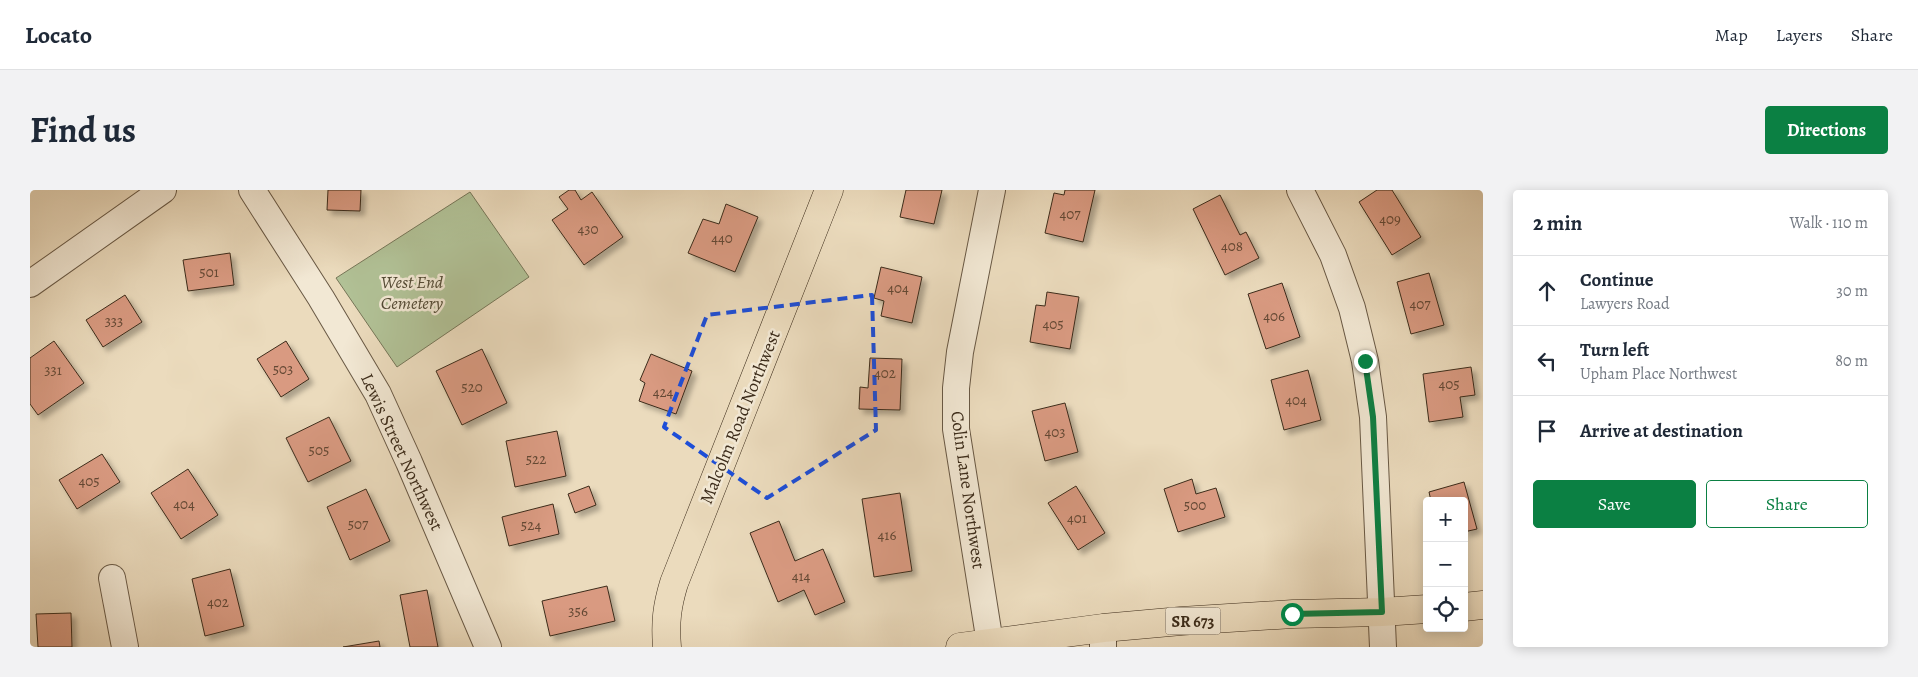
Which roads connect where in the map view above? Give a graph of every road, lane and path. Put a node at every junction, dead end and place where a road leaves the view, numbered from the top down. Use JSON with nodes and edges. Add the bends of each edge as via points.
{"nodes":[{"id":1,"x":163,"y":190,"type":"edge"},
{"id":2,"x":252,"y":190,"type":"edge"},
{"id":3,"x":829,"y":190,"type":"edge"},
{"id":4,"x":992,"y":190,"type":"edge"},
{"id":5,"x":1300,"y":190,"type":"edge"},
{"id":6,"x":30,"y":284,"type":"edge"},
{"id":7,"x":112,"y":578,"type":"dead end"},
{"id":8,"x":1483,"y":605,"type":"edge"},
{"id":9,"x":1468,"y":607,"type":"edge"},
{"id":10,"x":1423,"y":609,"type":"edge"},
{"id":11,"x":1382,"y":612,"type":"junction"},
{"id":12,"x":1103,"y":638,"type":"edge"},
{"id":13,"x":990,"y":643,"type":"junction"},
{"id":14,"x":124,"y":647,"type":"edge"},
{"id":15,"x":488,"y":647,"type":"edge"},
{"id":16,"x":667,"y":647,"type":"edge"},
{"id":17,"x":960,"y":647,"type":"edge"},
{"id":18,"x":1383,"y":647,"type":"edge"}],
"edges":[{"from":1,"to":6,"type":"street"},
{"from":2,"to":15,"type":"street","name":"Lewis Street Northwest","via":[[378,394]]},
{"from":3,"to":16,"type":"main road","name":"Malcolm Road Northwest","via":[[674,583],[667,606]]},
{"from":4,"to":13,"type":"street","name":"Colin Lane Northwest","via":[[960,352],[956,388],[956,429]]},
{"from":5,"to":11,"type":"street","via":[[1333,255],[1352,308],[1365,361],[1373,417]]},
{"from":7,"to":14,"type":"street"},
{"from":8,"to":9,"type":"main road"},
{"from":10,"to":11,"type":"main road","number":"SR 673"},
{"from":11,"to":12,"type":"main road","number":"SR 673","via":[[1292,614]]},
{"from":11,"to":18,"type":"street"},
{"from":12,"to":13,"type":"main road","number":"SR 673"},
{"from":13,"to":17,"type":"main road","number":"SR 673"}]}
